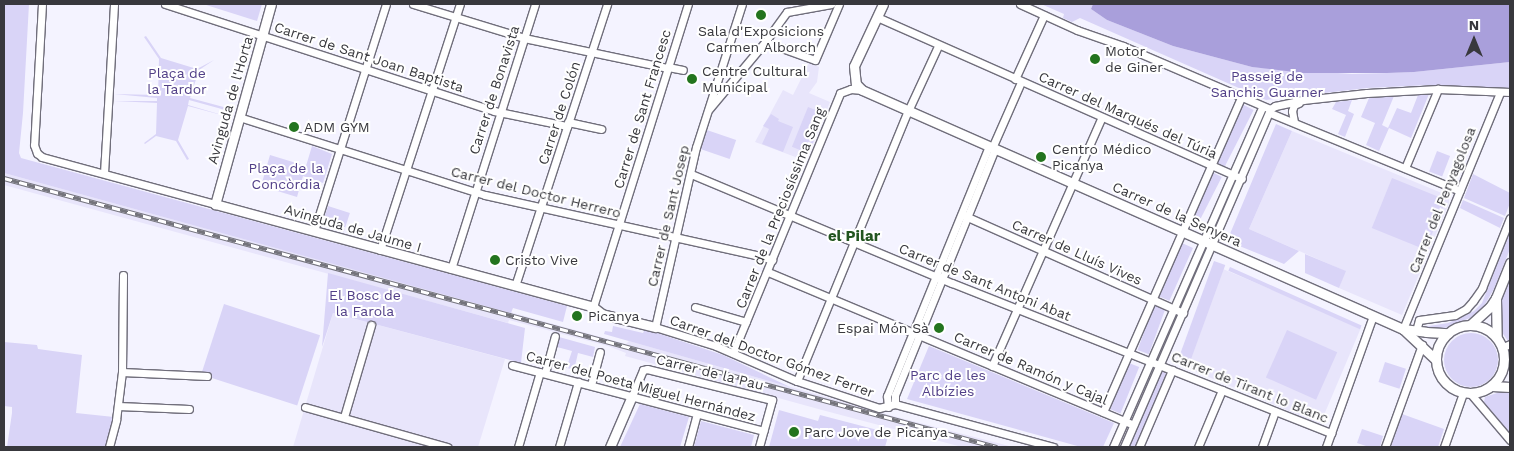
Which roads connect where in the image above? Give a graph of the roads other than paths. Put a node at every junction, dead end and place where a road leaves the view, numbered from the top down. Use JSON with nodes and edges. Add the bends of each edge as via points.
{"nodes":[{"id":1,"x":42,"y":4,"type":"edge"},
{"id":2,"x":114,"y":4,"type":"edge"},
{"id":3,"x":165,"y":4,"type":"edge"},
{"id":4,"x":271,"y":4,"type":"edge"},
{"id":5,"x":386,"y":4,"type":"edge"},
{"id":6,"x":413,"y":4,"type":"edge"},
{"id":7,"x":460,"y":4,"type":"edge"},
{"id":8,"x":535,"y":4,"type":"edge"},
{"id":9,"x":607,"y":4,"type":"edge"},
{"id":10,"x":688,"y":4,"type":"edge"},
{"id":11,"x":742,"y":4,"type":"edge"},
{"id":12,"x":831,"y":4,"type":"edge"},
{"id":13,"x":839,"y":4,"type":"edge"},
{"id":14,"x":883,"y":4,"type":"edge"},
{"id":15,"x":1020,"y":4,"type":"edge"},
{"id":16,"x":1044,"y":15,"type":"junction"},
{"id":17,"x":456,"y":17,"type":"junction"},
{"id":18,"x":876,"y":18,"type":"junction"},
{"id":19,"x":262,"y":35,"type":"junction"},
{"id":20,"x":524,"y":38,"type":"junction"},
{"id":21,"x":766,"y":42,"type":"junction"},
{"id":22,"x":938,"y":46,"type":"junction"},
{"id":23,"x":591,"y":53,"type":"junction"},
{"id":24,"x":667,"y":67,"type":"junction"},
{"id":25,"x":365,"y":68,"type":"junction"},
{"id":26,"x":683,"y":70,"type":"dead end"},
{"id":27,"x":1018,"y":81,"type":"junction"},
{"id":28,"x":1438,"y":89,"type":"junction"},
{"id":29,"x":432,"y":90,"type":"junction"},
{"id":30,"x":862,"y":90,"type":"junction"},
{"id":31,"x":1500,"y":92,"type":"junction"},
{"id":32,"x":1510,"y":92,"type":"edge"},
{"id":33,"x":1241,"y":98,"type":"junction"},
{"id":34,"x":1304,"y":100,"type":"junction"},
{"id":35,"x":1262,"y":107,"type":"junction"},
{"id":36,"x":706,"y":110,"type":"junction"},
{"id":37,"x":908,"y":111,"type":"junction"},
{"id":38,"x":1270,"y":111,"type":"junction"},
{"id":39,"x":500,"y":112,"type":"junction"},
{"id":40,"x":239,"y":117,"type":"junction"},
{"id":41,"x":1102,"y":117,"type":"junction"},
{"id":42,"x":1294,"y":122,"type":"junction"},
{"id":43,"x":568,"y":124,"type":"junction"},
{"id":44,"x":601,"y":129,"type":"dead end"},
{"id":45,"x":992,"y":148,"type":"junction"},
{"id":46,"x":340,"y":149,"type":"junction"},
{"id":47,"x":1213,"y":166,"type":"junction"},
{"id":48,"x":1405,"y":168,"type":"junction"},
{"id":49,"x":407,"y":170,"type":"junction"},
{"id":50,"x":104,"y":173,"type":"junction"},
{"id":51,"x":691,"y":174,"type":"junction"},
{"id":52,"x":1231,"y":174,"type":"junction"},
{"id":53,"x":1242,"y":179,"type":"junction"},
{"id":54,"x":1072,"y":183,"type":"junction"},
{"id":55,"x":1460,"y":191,"type":"junction"},
{"id":56,"x":474,"y":192,"type":"junction"},
{"id":57,"x":215,"y":204,"type":"junction"},
{"id":58,"x":541,"y":208,"type":"junction"},
{"id":59,"x":790,"y":214,"type":"junction"},
{"id":60,"x":964,"y":216,"type":"junction"},
{"id":61,"x":1510,"y":218,"type":"edge"},
{"id":62,"x":619,"y":225,"type":"junction"},
{"id":63,"x":314,"y":231,"type":"junction"},
{"id":64,"x":1184,"y":232,"type":"junction"},
{"id":65,"x":677,"y":238,"type":"junction"},
{"id":66,"x":855,"y":240,"type":"junction"},
{"id":67,"x":1202,"y":240,"type":"junction"},
{"id":68,"x":1212,"y":244,"type":"junction"},
{"id":69,"x":380,"y":250,"type":"junction"},
{"id":70,"x":1042,"y":250,"type":"junction"},
{"id":71,"x":772,"y":260,"type":"junction"},
{"id":72,"x":1510,"y":263,"type":"edge"},
{"id":73,"x":451,"y":269,"type":"junction"},
{"id":74,"x":768,"y":272,"type":"junction"},
{"id":75,"x":123,"y":275,"type":"dead end"},
{"id":76,"x":939,"y":277,"type":"junction"},
{"id":77,"x":515,"y":286,"type":"junction"},
{"id":78,"x":831,"y":298,"type":"junction"},
{"id":79,"x":1496,"y":298,"type":"junction"},
{"id":80,"x":1152,"y":300,"type":"junction"},
{"id":81,"x":593,"y":307,"type":"junction"},
{"id":82,"x":695,"y":307,"type":"dead end"},
{"id":83,"x":1017,"y":308,"type":"junction"},
{"id":84,"x":1172,"y":309,"type":"junction"},
{"id":85,"x":1183,"y":314,"type":"junction"},
{"id":86,"x":1373,"y":316,"type":"junction"},
{"id":87,"x":746,"y":322,"type":"junction"},
{"id":88,"x":371,"y":325,"type":"dead end"},
{"id":89,"x":1470,"y":325,"type":"junction"},
{"id":90,"x":656,"y":327,"type":"junction"},
{"id":91,"x":1402,"y":328,"type":"junction"},
{"id":92,"x":1416,"y":331,"type":"junction"},
{"id":93,"x":1448,"y":333,"type":"junction"},
{"id":94,"x":916,"y":334,"type":"junction"},
{"id":95,"x":555,"y":336,"type":"dead end"},
{"id":96,"x":1497,"y":337,"type":"junction"},
{"id":97,"x":1422,"y":345,"type":"junction"},
{"id":98,"x":1507,"y":346,"type":"edge"},
{"id":99,"x":600,"y":352,"type":"dead end"},
{"id":100,"x":733,"y":353,"type":"junction"},
{"id":101,"x":1130,"y":354,"type":"junction"},
{"id":102,"x":1436,"y":360,"type":"junction"},
{"id":103,"x":1149,"y":362,"type":"junction"},
{"id":104,"x":1504,"y":363,"type":"junction"},
{"id":105,"x":512,"y":365,"type":"dead end"},
{"id":106,"x":1159,"y":365,"type":"junction"},
{"id":107,"x":992,"y":366,"type":"junction"},
{"id":108,"x":1172,"y":370,"type":"junction"},
{"id":109,"x":1510,"y":371,"type":"edge"},
{"id":110,"x":122,"y":372,"type":"junction"},
{"id":111,"x":543,"y":373,"type":"junction"},
{"id":112,"x":207,"y":376,"type":"dead end"},
{"id":113,"x":797,"y":381,"type":"junction"},
{"id":114,"x":578,"y":382,"type":"junction"},
{"id":115,"x":590,"y":385,"type":"junction"},
{"id":116,"x":1492,"y":386,"type":"junction"},
{"id":117,"x":1510,"y":387,"type":"edge"},
{"id":118,"x":1222,"y":390,"type":"junction"},
{"id":119,"x":1466,"y":393,"type":"junction"},
{"id":120,"x":632,"y":396,"type":"junction"},
{"id":121,"x":118,"y":406,"type":"junction"},
{"id":122,"x":305,"y":406,"type":"dead end"},
{"id":123,"x":891,"y":406,"type":"junction"},
{"id":124,"x":189,"y":409,"type":"dead end"},
{"id":125,"x":1275,"y":411,"type":"junction"},
{"id":126,"x":1104,"y":412,"type":"junction"},
{"id":127,"x":697,"y":414,"type":"junction"},
{"id":128,"x":344,"y":416,"type":"junction"},
{"id":129,"x":1124,"y":421,"type":"junction"},
{"id":130,"x":1133,"y":425,"type":"junction"},
{"id":131,"x":764,"y":431,"type":"junction"},
{"id":132,"x":1331,"y":433,"type":"junction"},
{"id":133,"x":1510,"y":440,"type":"edge"},
{"id":134,"x":109,"y":447,"type":"edge"},
{"id":135,"x":447,"y":447,"type":"edge"},
{"id":136,"x":518,"y":447,"type":"edge"},
{"id":137,"x":559,"y":447,"type":"edge"},
{"id":138,"x":610,"y":447,"type":"edge"},
{"id":139,"x":688,"y":447,"type":"edge"},
{"id":140,"x":759,"y":447,"type":"edge"},
{"id":141,"x":1053,"y":447,"type":"edge"},
{"id":142,"x":1113,"y":447,"type":"edge"},
{"id":143,"x":1124,"y":447,"type":"edge"},
{"id":144,"x":1139,"y":447,"type":"edge"},
{"id":145,"x":1198,"y":447,"type":"edge"},
{"id":146,"x":1262,"y":447,"type":"edge"},
{"id":147,"x":1326,"y":447,"type":"edge"},
{"id":148,"x":1386,"y":447,"type":"edge"},
{"id":149,"x":1444,"y":447,"type":"edge"},
{"id":150,"x":1508,"y":447,"type":"edge"}],
"edges":[{"from":1,"to":50,"type":"street","name":"Avinguda de Jaume I","via":[[34,150],[42,157]]},
{"from":2,"to":50,"type":"street"},
{"from":3,"to":19,"type":"street","name":"Carrer de Sant Joan Baptista"},
{"from":4,"to":19,"type":"street","name":"Avinguda de l'Horta"},
{"from":5,"to":25,"type":"street"},
{"from":6,"to":17,"type":"street"},
{"from":7,"to":17,"type":"street"},
{"from":8,"to":20,"type":"street","name":"Carrer de Bonavista"},
{"from":9,"to":23,"type":"street","name":"Carrer de Colón"},
{"from":10,"to":24,"type":"street","name":"Carrer de Sant Francesc"},
{"from":11,"to":36,"type":"street","name":"Carrer de Sant Josep"},
{"from":12,"to":21,"type":"street","via":[[787,12]]},
{"from":13,"to":21,"type":"street","via":[[815,60]]},
{"from":14,"to":18,"type":"street"},
{"from":15,"to":16,"type":"street"},
{"from":16,"to":27,"type":"street"},
{"from":16,"to":33,"type":"street"},
{"from":17,"to":20,"type":"street"},
{"from":17,"to":29,"type":"street"},
{"from":18,"to":22,"type":"street"},
{"from":18,"to":30,"type":"street","via":[[854,66],[856,84]]},
{"from":19,"to":25,"type":"street","name":"Carrer de Sant Joan Baptista"},
{"from":19,"to":40,"type":"street","name":"Avinguda de l'Horta"},
{"from":20,"to":23,"type":"street"},
{"from":20,"to":39,"type":"street","name":"Carrer de Bonavista"},
{"from":21,"to":36,"type":"street"},
{"from":22,"to":27,"type":"street","name":"Carrer del Marqués del Túria"},
{"from":22,"to":37,"type":"street"},
{"from":23,"to":24,"type":"street"},
{"from":23,"to":43,"type":"street","name":"Carrer de Colón"},
{"from":24,"to":26,"type":"street"},
{"from":24,"to":62,"type":"street","name":"Carrer de Sant Francesc"},
{"from":25,"to":29,"type":"street","name":"Carrer de Sant Joan Baptista"},
{"from":25,"to":46,"type":"street"},
{"from":27,"to":41,"type":"street","name":"Carrer del Marqués del Túria"},
{"from":27,"to":45,"type":"street"},
{"from":28,"to":31,"type":"street"},
{"from":28,"to":34,"type":"street"},
{"from":28,"to":48,"type":"street"},
{"from":29,"to":39,"type":"street","name":"Carrer de Sant Joan Baptista"},
{"from":29,"to":49,"type":"street"},
{"from":30,"to":37,"type":"street","name":"Carrer de la Senyera"},
{"from":30,"to":59,"type":"street","name":"Carrer de la Preciosíssima Sang","via":[[840,93]]},
{"from":31,"to":32,"type":"street"},
{"from":31,"to":55,"type":"street","name":"Carrer del Penyagolosa"},
{"from":33,"to":35,"type":"street"},
{"from":33,"to":47,"type":"street"},
{"from":34,"to":38,"type":"street","via":[[1275,106]]},
{"from":34,"to":42,"type":"street","via":[[1294,105],[1291,116]]},
{"from":35,"to":38,"type":"street"},
{"from":35,"to":52,"type":"street"},
{"from":36,"to":51,"type":"street","name":"Carrer de Sant Josep"},
{"from":37,"to":45,"type":"street","name":"Carrer de la Senyera"},
{"from":37,"to":66,"type":"street"},
{"from":38,"to":42,"type":"street"},
{"from":38,"to":53,"type":"street"},
{"from":39,"to":43,"type":"street","name":"Carrer de Sant Joan Baptista"},
{"from":39,"to":56,"type":"street","name":"Carrer de Bonavista"},
{"from":40,"to":46,"type":"street","name":"Carrer del Doctor Herrero"},
{"from":40,"to":57,"type":"street","name":"Avinguda de l'Horta"},
{"from":41,"to":47,"type":"street","name":"Carrer del Marqués del Túria"},
{"from":41,"to":54,"type":"street"},
{"from":42,"to":48,"type":"street"},
{"from":43,"to":44,"type":"street","name":"Carrer de Sant Joan Baptista"},
{"from":43,"to":58,"type":"street","name":"Carrer de Colón"},
{"from":45,"to":54,"type":"street","name":"Carrer de la Senyera"},
{"from":45,"to":60,"type":"street"},
{"from":46,"to":49,"type":"street","name":"Carrer del Doctor Herrero"},
{"from":46,"to":63,"type":"street"},
{"from":47,"to":52,"type":"street","name":"Carrer del Marqués del Túria"},
{"from":47,"to":64,"type":"street"},
{"from":48,"to":55,"type":"street"},
{"from":49,"to":56,"type":"street","name":"Carrer del Doctor Herrero"},
{"from":49,"to":69,"type":"street"},
{"from":50,"to":57,"type":"street","name":"Avinguda de Jaume I"},
{"from":51,"to":59,"type":"street","name":"Carrer de Sant Antoni Abat"},
{"from":51,"to":65,"type":"street","name":"Carrer de Sant Josep"},
{"from":52,"to":53,"type":"street","name":"Carrer del Marqués del Túria"},
{"from":52,"to":67,"type":"street"},
{"from":53,"to":68,"type":"street"},
{"from":54,"to":64,"type":"street","name":"Carrer de la Senyera"},
{"from":54,"to":70,"type":"street"},
{"from":55,"to":91,"type":"street","name":"Carrer del Penyagolosa"},
{"from":56,"to":58,"type":"street","name":"Carrer del Doctor Herrero"},
{"from":56,"to":73,"type":"street","name":"Carrer de Bonavista"},
{"from":57,"to":63,"type":"street","name":"Avinguda de Jaume I"},
{"from":58,"to":62,"type":"street","name":"Carrer del Doctor Herrero"},
{"from":58,"to":77,"type":"street","name":"Carrer de Colón"},
{"from":59,"to":66,"type":"street","name":"Carrer de Sant Antoni Abat"},
{"from":59,"to":71,"type":"street","name":"Carrer de la Preciosíssima Sang"},
{"from":60,"to":70,"type":"street","name":"Carrer de Lluís Vives"},
{"from":60,"to":76,"type":"street"},
{"from":61,"to":92,"type":"street","via":[[1482,288],[1466,309],[1455,315],[1419,320]]},
{"from":62,"to":65,"type":"street","name":"Carrer del Doctor Herrero"},
{"from":62,"to":81,"type":"street","name":"Carrer de Sant Francesc"},
{"from":63,"to":69,"type":"street","name":"Avinguda de Jaume I"},
{"from":64,"to":67,"type":"street","name":"Carrer de la Senyera"},
{"from":64,"to":80,"type":"street"},
{"from":65,"to":71,"type":"street","name":"Carrer del Doctor Herrero"},
{"from":65,"to":90,"type":"street","name":"Carrer de Sant Josep"},
{"from":66,"to":76,"type":"street","name":"Carrer de Sant Antoni Abat"},
{"from":66,"to":78,"type":"street"},
{"from":67,"to":68,"type":"street","name":"Carrer de la Senyera"},
{"from":67,"to":84,"type":"street"},
{"from":68,"to":85,"type":"street"},
{"from":68,"to":86,"type":"street","name":"Carrer de la Senyera"},
{"from":69,"to":73,"type":"street","name":"Avinguda de Jaume I"},
{"from":70,"to":80,"type":"street","name":"Carrer de Lluís Vives"},
{"from":70,"to":83,"type":"street"},
{"from":71,"to":74,"type":"street","name":"Carrer de la Preciosíssima Sang"},
{"from":72,"to":79,"type":"street"},
{"from":73,"to":77,"type":"street","name":"Avinguda de Jaume I"},
{"from":74,"to":78,"type":"street","name":"Carrer de Ramón y Cajal"},
{"from":74,"to":87,"type":"street","name":"Carrer de la Preciosíssima Sang"},
{"from":75,"to":110,"type":"street"},
{"from":76,"to":83,"type":"street","name":"Carrer de Sant Antoni Abat"},
{"from":76,"to":94,"type":"street"},
{"from":77,"to":81,"type":"street","name":"Avinguda de Jaume I"},
{"from":78,"to":94,"type":"street","name":"Carrer de Ramón y Cajal"},
{"from":78,"to":113,"type":"street"},
{"from":79,"to":89,"type":"street"},
{"from":79,"to":96,"type":"street"},
{"from":80,"to":84,"type":"street","name":"Carrer de Lluís Vives"},
{"from":80,"to":101,"type":"street"},
{"from":81,"to":90,"type":"street","name":"Avinguda de Jaume I","via":[[602,314]]},
{"from":82,"to":87,"type":"street"},
{"from":83,"to":101,"type":"street","name":"Carrer de Sant Antoni Abat"},
{"from":83,"to":107,"type":"street"},
{"from":84,"to":85,"type":"street","name":"Carrer de Lluís Vives"},
{"from":84,"to":103,"type":"street"},
{"from":85,"to":106,"type":"street"},
{"from":86,"to":91,"type":"street","name":"Carrer de la Senyera"},
{"from":86,"to":132,"type":"street"},
{"from":87,"to":100,"type":"street","name":"Carrer de la Preciosíssima Sang"},
{"from":88,"to":128,"type":"street"},
{"from":89,"to":93,"type":"street"},
{"from":89,"to":96,"type":"street","via":[[1484,328]]},
{"from":90,"to":100,"type":"street","name":"Carrer del Doctor Gómez Ferrer"},
{"from":91,"to":92,"type":"street","name":"Carrer de la Senyera"},
{"from":91,"to":97,"type":"street","name":"Carrer de la Senyera"},
{"from":92,"to":93,"type":"street","name":"Carrer de la Senyera"},
{"from":93,"to":102,"type":"street","via":[[1439,345]]},
{"from":94,"to":107,"type":"street","name":"Carrer de Ramón y Cajal"},
{"from":94,"to":123,"type":"street"},
{"from":95,"to":111,"type":"street"},
{"from":96,"to":98,"type":"street"},
{"from":97,"to":102,"type":"street","name":"Carrer de la Senyera"},
{"from":97,"to":148,"type":"street"},
{"from":98,"to":104,"type":"street"},
{"from":99,"to":115,"type":"street"},
{"from":100,"to":113,"type":"street","name":"Carrer del Doctor Gómez Ferrer"},
{"from":101,"to":103,"type":"street","name":"Carrer de Sant Antoni Abat"},
{"from":101,"to":126,"type":"street"},
{"from":102,"to":119,"type":"street","via":[[1443,380],[1450,387]]},
{"from":103,"to":106,"type":"street","name":"Carrer de Sant Antoni Abat"},
{"from":103,"to":129,"type":"street"},
{"from":104,"to":109,"type":"street"},
{"from":104,"to":116,"type":"street"},
{"from":105,"to":111,"type":"street","name":"Carrer del Poeta Miguel Hernández"},
{"from":106,"to":108,"type":"street","name":"Carrer de Tirant lo Blanc"},
{"from":106,"to":130,"type":"street"},
{"from":107,"to":126,"type":"street","name":"Carrer de Ramón y Cajal"},
{"from":108,"to":118,"type":"street","name":"Carrer de Tirant lo Blanc"},
{"from":108,"to":144,"type":"street"},
{"from":110,"to":112,"type":"street"},
{"from":110,"to":121,"type":"street"},
{"from":111,"to":114,"type":"street","name":"Carrer del Poeta Miguel Hernández"},
{"from":111,"to":136,"type":"street"},
{"from":113,"to":123,"type":"street","name":"Carrer del Doctor Gómez Ferrer","via":[[879,408]]},
{"from":114,"to":115,"type":"street","name":"Carrer del Poeta Miguel Hernández"},
{"from":114,"to":137,"type":"street"},
{"from":115,"to":120,"type":"street","name":"Carrer del Poeta Miguel Hernández"},
{"from":116,"to":117,"type":"street"},
{"from":116,"to":119,"type":"street"},
{"from":118,"to":125,"type":"street","name":"Carrer de Tirant lo Blanc"},
{"from":118,"to":145,"type":"street"},
{"from":119,"to":133,"type":"street"},
{"from":119,"to":149,"type":"street"},
{"from":120,"to":127,"type":"street","name":"Carrer del Poeta Miguel Hernández"},
{"from":120,"to":131,"type":"street","name":"Carrer de la Pau","via":[[643,370],[653,370],[772,400]]},
{"from":120,"to":138,"type":"street"},
{"from":121,"to":124,"type":"street"},
{"from":121,"to":134,"type":"street"},
{"from":122,"to":128,"type":"street"},
{"from":123,"to":141,"type":"street","name":"Carrer del Doctor Gómez Ferrer"},
{"from":125,"to":132,"type":"street","name":"Carrer de Tirant lo Blanc"},
{"from":125,"to":146,"type":"street"},
{"from":126,"to":129,"type":"street","name":"Carrer de Ramón y Cajal"},
{"from":127,"to":131,"type":"street","name":"Carrer del Poeta Miguel Hernández"},
{"from":127,"to":139,"type":"street"},
{"from":128,"to":135,"type":"street"},
{"from":129,"to":130,"type":"street","name":"Carrer de Ramón y Cajal"},
{"from":129,"to":142,"type":"street"},
{"from":130,"to":143,"type":"street"},
{"from":131,"to":140,"type":"street"},
{"from":132,"to":147,"type":"street"},
{"from":133,"to":150,"type":"street"}]}
